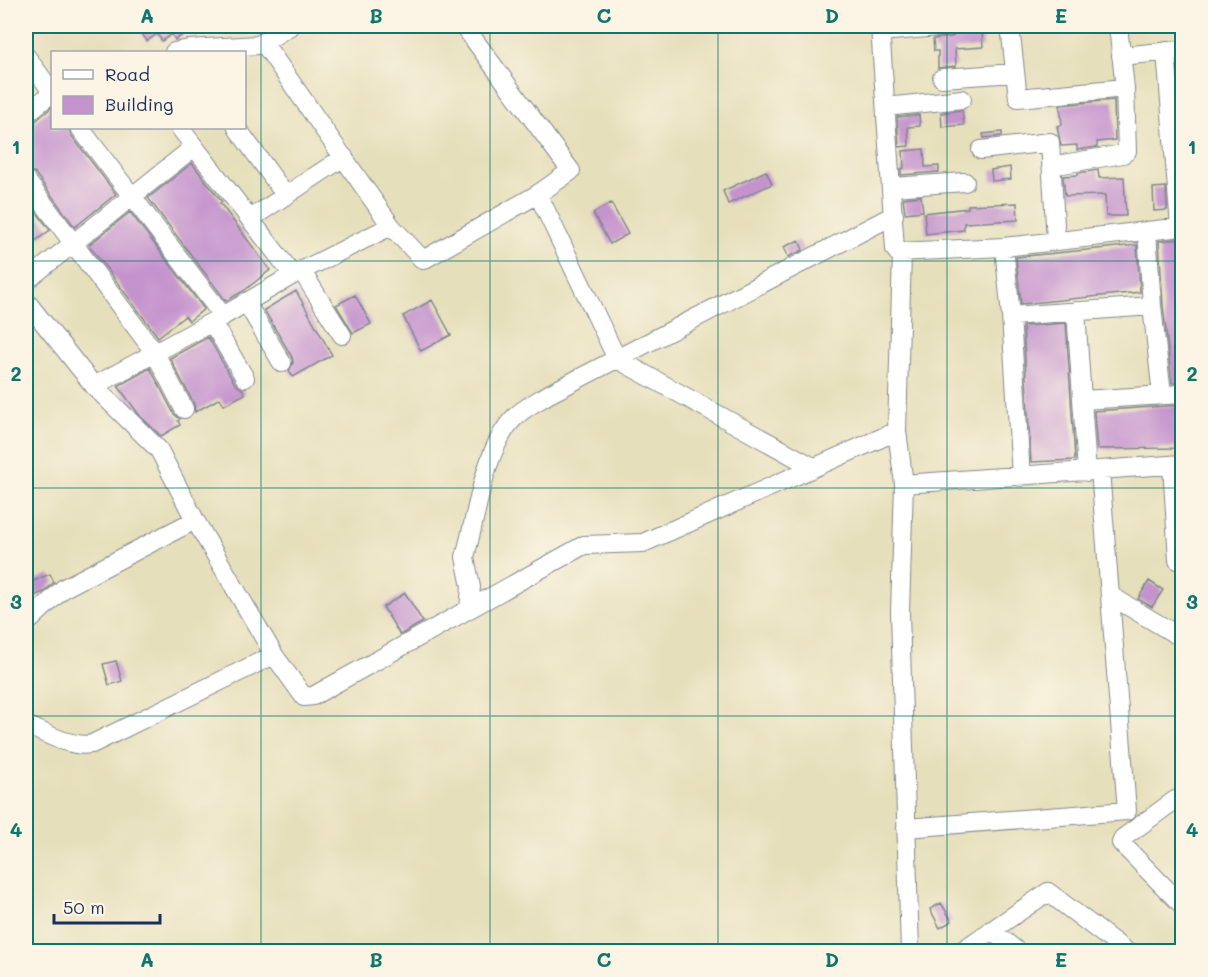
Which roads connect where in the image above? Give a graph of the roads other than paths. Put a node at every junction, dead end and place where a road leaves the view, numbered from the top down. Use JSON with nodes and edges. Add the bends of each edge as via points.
{"nodes":[{"id":1,"x":290,"y":26,"type":"edge"},
{"id":2,"x":464,"y":26,"type":"edge"},
{"id":3,"x":950,"y":26,"type":"edge"},
{"id":4,"x":1010,"y":26,"type":"edge"},
{"id":5,"x":1118,"y":26,"type":"edge"},
{"id":6,"x":880,"y":29,"type":"edge"},
{"id":7,"x":263,"y":42,"type":"junction"},
{"id":8,"x":1174,"y":50,"type":"edge"},
{"id":9,"x":190,"y":51,"type":"edge"},
{"id":10,"x":26,"y":56,"type":"edge"},
{"id":11,"x":1121,"y":56,"type":"junction"},
{"id":12,"x":1016,"y":73,"type":"junction"},
{"id":13,"x":942,"y":78,"type":"dead end"},
{"id":14,"x":1125,"y":88,"type":"junction"},
{"id":15,"x":1176,"y":89,"type":"edge"},
{"id":16,"x":51,"y":92,"type":"edge"},
{"id":17,"x":51,"y":94,"type":"edge"},
{"id":18,"x":962,"y":99,"type":"dead end"},
{"id":19,"x":886,"y":107,"type":"junction"},
{"id":20,"x":26,"y":114,"type":"edge"},
{"id":21,"x":81,"y":129,"type":"edge"},
{"id":22,"x":181,"y":129,"type":"edge"},
{"id":23,"x":238,"y":129,"type":"edge"},
{"id":24,"x":194,"y":147,"type":"junction"},
{"id":25,"x":981,"y":150,"type":"dead end"},
{"id":26,"x":344,"y":158,"type":"junction"},
{"id":27,"x":1051,"y":166,"type":"junction"},
{"id":28,"x":26,"y":180,"type":"edge"},
{"id":29,"x":964,"y":182,"type":"dead end"},
{"id":30,"x":892,"y":187,"type":"junction"},
{"id":31,"x":538,"y":194,"type":"junction"},
{"id":32,"x":132,"y":196,"type":"junction"},
{"id":33,"x":286,"y":196,"type":"junction"},
{"id":34,"x":894,"y":215,"type":"junction"},
{"id":35,"x":250,"y":219,"type":"junction"},
{"id":36,"x":391,"y":226,"type":"junction"},
{"id":37,"x":1181,"y":227,"type":"edge"},
{"id":38,"x":1147,"y":231,"type":"junction"},
{"id":39,"x":1056,"y":240,"type":"junction"},
{"id":40,"x":74,"y":243,"type":"junction"},
{"id":41,"x":1004,"y":247,"type":"junction"},
{"id":42,"x":902,"y":253,"type":"junction"},
{"id":43,"x":297,"y":272,"type":"junction"},
{"id":44,"x":26,"y":281,"type":"edge"},
{"id":45,"x":26,"y":301,"type":"edge"},
{"id":46,"x":246,"y":302,"type":"junction"},
{"id":47,"x":1152,"y":306,"type":"junction"},
{"id":48,"x":1076,"y":311,"type":"junction"},
{"id":49,"x":1011,"y":316,"type":"junction"},
{"id":50,"x":217,"y":319,"type":"junction"},
{"id":51,"x":342,"y":335,"type":"dead end"},
{"id":52,"x":155,"y":353,"type":"junction"},
{"id":53,"x":617,"y":360,"type":"junction"},
{"id":54,"x":282,"y":363,"type":"dead end"},
{"id":55,"x":245,"y":378,"type":"dead end"},
{"id":56,"x":94,"y":386,"type":"junction"},
{"id":57,"x":1182,"y":394,"type":"edge"},
{"id":58,"x":1162,"y":395,"type":"junction"},
{"id":59,"x":1082,"y":400,"type":"junction"},
{"id":60,"x":184,"y":409,"type":"dead end"},
{"id":61,"x":897,"y":431,"type":"junction"},
{"id":62,"x":1177,"y":465,"type":"edge"},
{"id":63,"x":813,"y":467,"type":"junction"},
{"id":64,"x":1094,"y":471,"type":"junction"},
{"id":65,"x":1021,"y":477,"type":"junction"},
{"id":66,"x":904,"y":484,"type":"junction"},
{"id":67,"x":195,"y":520,"type":"junction"},
{"id":68,"x":1180,"y":531,"type":"edge"},
{"id":69,"x":1182,"y":562,"type":"edge"},
{"id":70,"x":1111,"y":596,"type":"junction"},
{"id":71,"x":470,"y":609,"type":"junction"},
{"id":72,"x":26,"y":624,"type":"edge"},
{"id":73,"x":1182,"y":638,"type":"edge"},
{"id":74,"x":274,"y":655,"type":"junction"},
{"id":75,"x":26,"y":725,"type":"edge"},
{"id":76,"x":1175,"y":801,"type":"edge"},
{"id":77,"x":906,"y":828,"type":"junction"},
{"id":78,"x":1182,"y":905,"type":"edge"},
{"id":79,"x":992,"y":930,"type":"junction"},
{"id":80,"x":910,"y":951,"type":"edge"},
{"id":81,"x":960,"y":951,"type":"edge"},
{"id":82,"x":1018,"y":951,"type":"edge"},
{"id":83,"x":1127,"y":951,"type":"edge"}],
"edges":[{"from":1,"to":7,"type":"street"},
{"from":2,"to":31,"type":"street","via":[[571,171]]},
{"from":3,"to":6,"type":"street"},
{"from":4,"to":12,"type":"street"},
{"from":5,"to":11,"type":"street"},
{"from":6,"to":19,"type":"street"},
{"from":7,"to":9,"type":"street"},
{"from":7,"to":26,"type":"street"},
{"from":8,"to":11,"type":"street"},
{"from":8,"to":15,"type":"street"},
{"from":10,"to":16,"type":"street"},
{"from":11,"to":14,"type":"street"},
{"from":12,"to":13,"type":"street"},
{"from":12,"to":14,"type":"street","via":[[1018,98]]},
{"from":14,"to":27,"type":"street","via":[[1125,153]]},
{"from":15,"to":37,"type":"street"},
{"from":17,"to":20,"type":"street"},
{"from":18,"to":19,"type":"street"},
{"from":19,"to":30,"type":"street"},
{"from":21,"to":32,"type":"street"},
{"from":22,"to":24,"type":"street"},
{"from":23,"to":33,"type":"street"},
{"from":24,"to":32,"type":"street"},
{"from":24,"to":35,"type":"street"},
{"from":25,"to":27,"type":"street","via":[[1050,142]]},
{"from":26,"to":33,"type":"street"},
{"from":26,"to":36,"type":"street"},
{"from":27,"to":39,"type":"street"},
{"from":28,"to":40,"type":"street"},
{"from":29,"to":30,"type":"street"},
{"from":30,"to":34,"type":"street"},
{"from":31,"to":36,"type":"street","via":[[423,260]]},
{"from":31,"to":53,"type":"street"},
{"from":32,"to":40,"type":"street"},
{"from":32,"to":50,"type":"street"},
{"from":33,"to":35,"type":"street"},
{"from":34,"to":42,"type":"street","via":[[895,249]]},
{"from":34,"to":53,"type":"street"},
{"from":35,"to":43,"type":"street"},
{"from":36,"to":43,"type":"street"},
{"from":37,"to":38,"type":"street"},
{"from":38,"to":39,"type":"street"},
{"from":38,"to":47,"type":"street"},
{"from":39,"to":41,"type":"street"},
{"from":40,"to":44,"type":"street"},
{"from":40,"to":52,"type":"street"},
{"from":41,"to":42,"type":"street"},
{"from":41,"to":49,"type":"street"},
{"from":42,"to":61,"type":"street"},
{"from":43,"to":46,"type":"street"},
{"from":43,"to":51,"type":"street"},
{"from":45,"to":56,"type":"street"},
{"from":46,"to":50,"type":"street"},
{"from":46,"to":54,"type":"street"},
{"from":47,"to":48,"type":"street"},
{"from":47,"to":58,"type":"street"},
{"from":48,"to":49,"type":"street"},
{"from":48,"to":59,"type":"street"},
{"from":49,"to":65,"type":"street"},
{"from":50,"to":52,"type":"street"},
{"from":50,"to":55,"type":"street"},
{"from":52,"to":56,"type":"street"},
{"from":52,"to":60,"type":"street"},
{"from":53,"to":63,"type":"street"},
{"from":53,"to":71,"type":"street","via":[[549,394],[515,416],[501,434],[493,449],[466,551]]},
{"from":56,"to":67,"type":"street","via":[[159,450]]},
{"from":57,"to":58,"type":"street"},
{"from":58,"to":59,"type":"street"},
{"from":59,"to":64,"type":"street"},
{"from":61,"to":63,"type":"street"},
{"from":61,"to":66,"type":"street"},
{"from":62,"to":64,"type":"street"},
{"from":62,"to":68,"type":"street"},
{"from":63,"to":71,"type":"street","via":[[643,543],[585,545]]},
{"from":64,"to":65,"type":"street"},
{"from":64,"to":70,"type":"street"},
{"from":65,"to":66,"type":"street"},
{"from":66,"to":77,"type":"street","via":[[900,612]]},
{"from":67,"to":72,"type":"street","via":[[64,588]]},
{"from":67,"to":74,"type":"street"},
{"from":68,"to":69,"type":"street","via":[[1178,560]]},
{"from":70,"to":73,"type":"street"},
{"from":70,"to":77,"type":"street","via":[[1127,811]]},
{"from":71,"to":74,"type":"street","via":[[308,698],[301,694]]},
{"from":74,"to":75,"type":"street","via":[[92,744],[75,744]]},
{"from":76,"to":78,"type":"street","via":[[1121,843]]},
{"from":77,"to":80,"type":"street"},
{"from":79,"to":81,"type":"street"},
{"from":79,"to":82,"type":"street"},
{"from":79,"to":83,"type":"street","via":[[1048,892]]}]}
